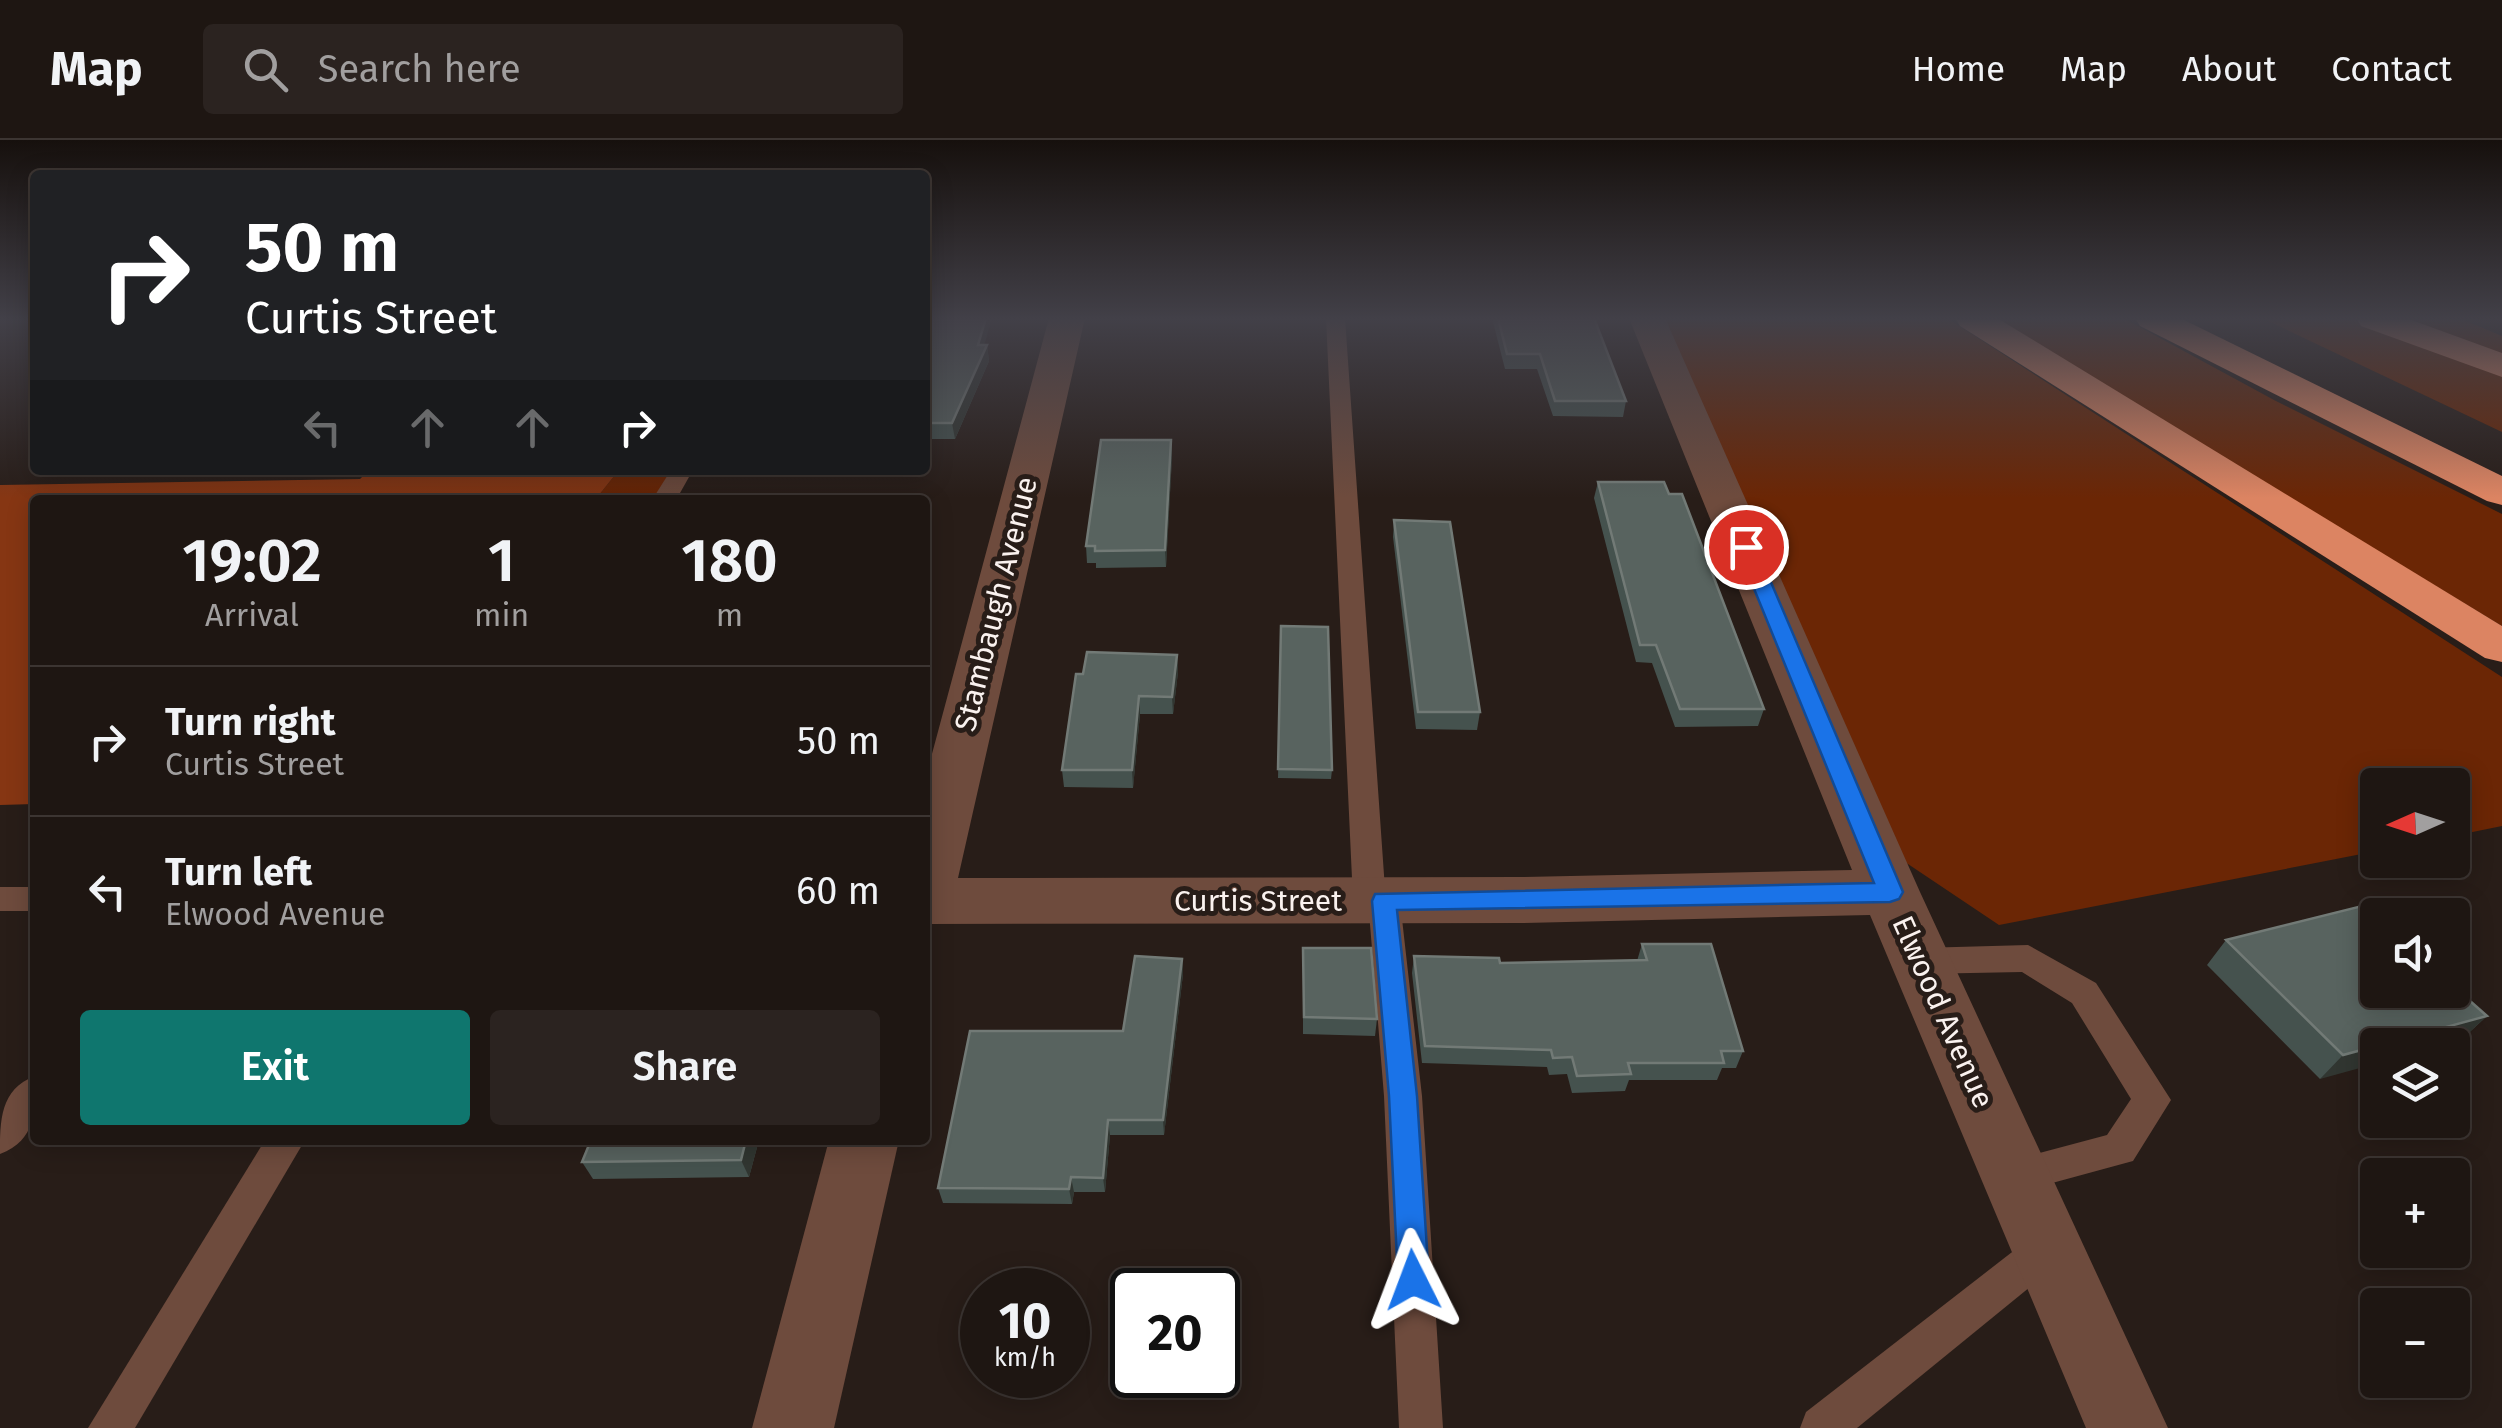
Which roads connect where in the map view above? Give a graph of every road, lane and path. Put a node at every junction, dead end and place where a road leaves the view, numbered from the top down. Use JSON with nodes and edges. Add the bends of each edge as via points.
{"nodes":[{"id":1,"x":1052,"y":378,"type":"edge"},
{"id":2,"x":1339,"y":378,"type":"edge"},
{"id":3,"x":1672,"y":378,"type":"edge"},
{"id":4,"x":2070,"y":378,"type":"edge"},
{"id":5,"x":2274,"y":378,"type":"edge"},
{"id":6,"x":2351,"y":378,"type":"edge"},
{"id":7,"x":2484,"y":443,"type":"dead end"},
{"id":8,"x":2502,"y":492,"type":"edge"},
{"id":9,"x":2502,"y":647,"type":"edge"},
{"id":10,"x":930,"y":871,"type":"edge"},
{"id":11,"x":1890,"y":892,"type":"junction"},
{"id":12,"x":30,"y":898,"type":"edge"},
{"id":13,"x":0,"y":899,"type":"edge"},
{"id":14,"x":930,"y":901,"type":"edge"},
{"id":15,"x":1376,"y":901,"type":"junction"},
{"id":16,"x":1920,"y":961,"type":"junction"},
{"id":17,"x":30,"y":1098,"type":"edge"},
{"id":18,"x":0,"y":1137,"type":"edge"},
{"id":19,"x":283,"y":1145,"type":"edge"},
{"id":20,"x":863,"y":1145,"type":"edge"},
{"id":21,"x":2016,"y":1175,"type":"junction"},
{"id":22,"x":2048,"y":1248,"type":"junction"},
{"id":23,"x":110,"y":1428,"type":"edge"},
{"id":24,"x":793,"y":1428,"type":"edge"},
{"id":25,"x":1421,"y":1428,"type":"edge"},
{"id":26,"x":1822,"y":1428,"type":"edge"},
{"id":27,"x":2128,"y":1428,"type":"edge"}],
"edges":[{"from":1,"to":10,"type":"street","name":"Stambaugh Avenue"},
{"from":2,"to":15,"type":"lane"},
{"from":3,"to":11,"type":"street","name":"Elwood Avenue"},
{"from":4,"to":9,"type":"highway"},
{"from":5,"to":8,"type":"highway"},
{"from":6,"to":7,"type":"highway"},
{"from":11,"to":15,"type":"street","name":"Curtis Street"},
{"from":11,"to":16,"type":"street","name":"Elwood Avenue"},
{"from":12,"to":13,"type":"lane"},
{"from":14,"to":15,"type":"street","name":"Curtis Street"},
{"from":15,"to":25,"type":"lane","via":[[1403,1096]]},
{"from":16,"to":21,"type":"street","name":"Elwood Avenue"},
{"from":16,"to":21,"type":"lane","via":[[2028,958],[2084,993],[2152,1100],[2120,1149]]},
{"from":17,"to":18,"type":"lane"},
{"from":19,"to":23,"type":"lane"},
{"from":20,"to":24,"type":"street"},
{"from":21,"to":22,"type":"street","name":"Elwood Avenue"},
{"from":22,"to":26,"type":"lane"},
{"from":22,"to":27,"type":"street","name":"Elwood Avenue"}]}
